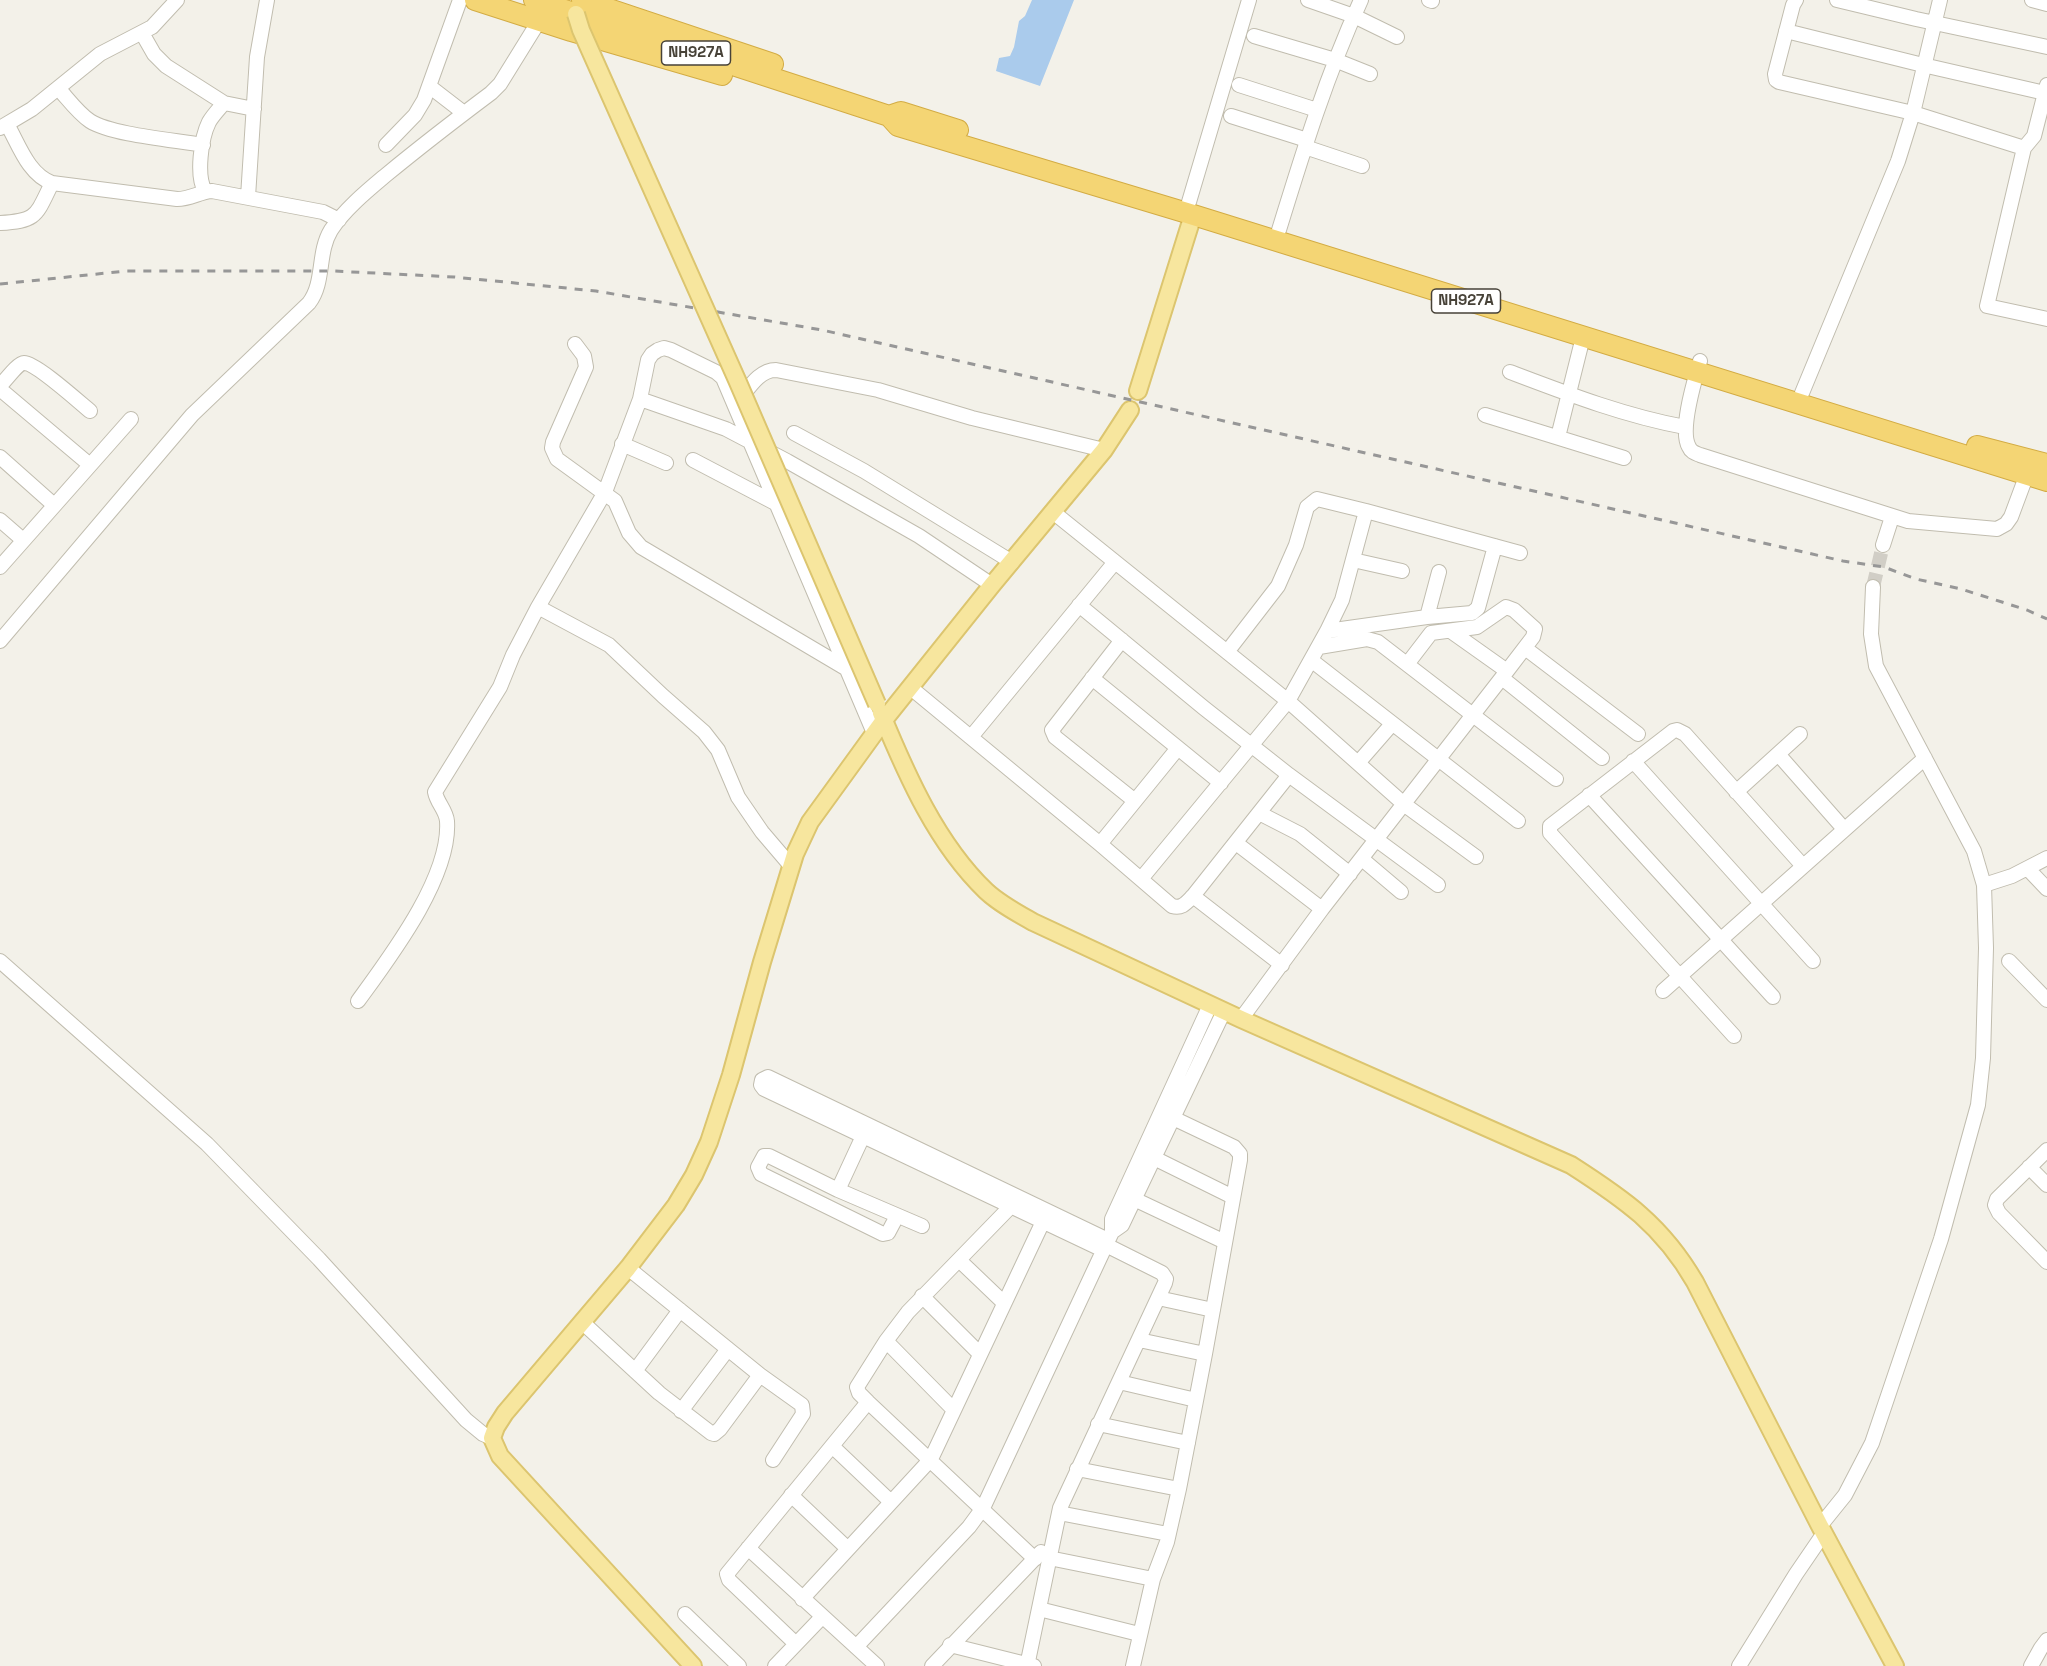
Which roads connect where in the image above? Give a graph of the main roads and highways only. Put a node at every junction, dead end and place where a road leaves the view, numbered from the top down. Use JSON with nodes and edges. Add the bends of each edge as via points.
{"nodes":[{"id":1,"x":475,"y":0,"type":"edge"},
{"id":2,"x":534,"y":0,"type":"edge"},
{"id":3,"x":579,"y":7,"type":"edge"},
{"id":4,"x":874,"y":111,"type":"junction"},
{"id":5,"x":1191,"y":208,"type":"junction"},
{"id":6,"x":1699,"y":366,"type":"junction"},
{"id":7,"x":1138,"y":391,"type":"dead end"},
{"id":8,"x":1130,"y":410,"type":"dead end"},
{"id":9,"x":2036,"y":466,"type":"edge"},
{"id":10,"x":2047,"y":481,"type":"edge"},
{"id":11,"x":879,"y":727,"type":"junction"},
{"id":12,"x":693,"y":1666,"type":"edge"},
{"id":13,"x":1896,"y":1666,"type":"edge"}],
"edges":[{"from":1,"to":4,"type":"highway","via":[[851,115]]},
{"from":2,"to":3,"type":"highway","number":"NH927A"},
{"from":3,"to":4,"type":"highway","number":"NH927A"},
{"from":3,"to":11,"type":"main road","bridge":true,"via":[[581,30],[877,704]]},
{"from":4,"to":5,"type":"highway","number":"NH927A","via":[[902,112]]},
{"from":5,"to":6,"type":"highway","number":"NH927A","via":[[1279,230]]},
{"from":5,"to":6,"type":"highway","number":"NH927A","via":[[1583,337]]},
{"from":5,"to":7,"type":"main road"},
{"from":6,"to":9,"type":"highway","number":"NH927A"},
{"from":6,"to":9,"type":"highway","number":"NH927A","via":[[1802,393]]},
{"from":8,"to":11,"type":"main road","via":[[1104,450]]},
{"from":9,"to":10,"type":"highway","number":"NH927A"},
{"from":11,"to":12,"type":"main road","via":[[810,822],[795,854],[731,1075],[694,1175],[628,1268],[505,1413],[492,1438],[500,1456]]},
{"from":11,"to":13,"type":"main road","via":[[936,828],[963,866],[1010,909],[1241,1019],[1571,1165],[1649,1221],[1684,1263]]}]}
